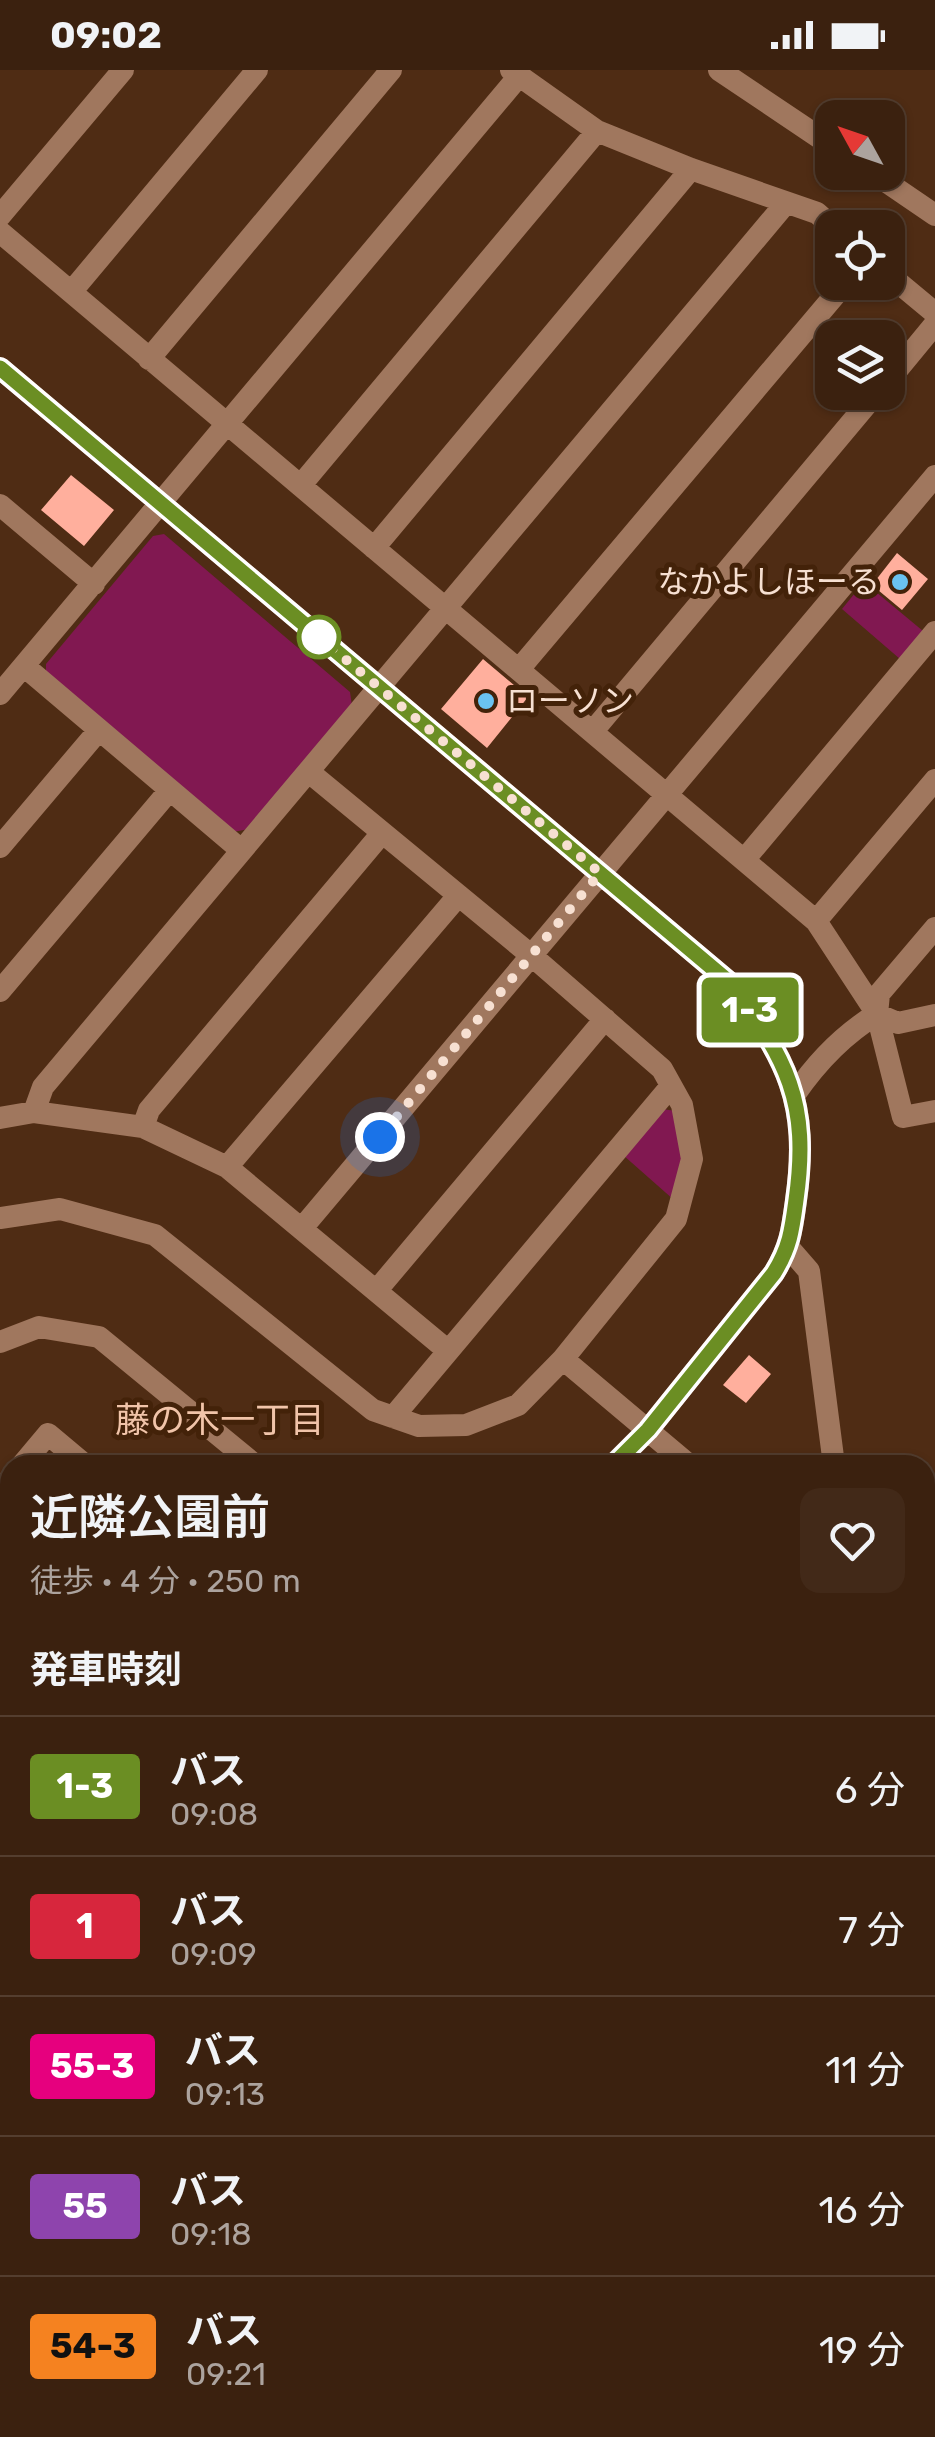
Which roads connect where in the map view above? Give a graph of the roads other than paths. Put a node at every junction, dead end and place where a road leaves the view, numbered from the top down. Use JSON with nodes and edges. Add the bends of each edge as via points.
{"nodes":[{"id":1,"x":123,"y":70,"type":"edge"},
{"id":2,"x":258,"y":70,"type":"edge"},
{"id":3,"x":391,"y":70,"type":"edge"},
{"id":4,"x":719,"y":70,"type":"edge"},
{"id":5,"x":515,"y":73,"type":"edge"},
{"id":6,"x":596,"y":131,"type":"junction"},
{"id":7,"x":815,"y":135,"type":"edge"},
{"id":8,"x":691,"y":170,"type":"junction"},
{"id":9,"x":898,"y":190,"type":"edge"},
{"id":10,"x":786,"y":203,"type":"junction"},
{"id":11,"x":815,"y":211,"type":"edge"},
{"id":12,"x":935,"y":215,"type":"edge"},
{"id":13,"x":0,"y":216,"type":"edge"},
{"id":14,"x":0,"y":232,"type":"edge"},
{"id":15,"x":905,"y":288,"type":"edge"},
{"id":16,"x":72,"y":291,"type":"junction"},
{"id":17,"x":831,"y":300,"type":"edge"},
{"id":18,"x":935,"y":313,"type":"edge"},
{"id":19,"x":935,"y":324,"type":"edge"},
{"id":20,"x":149,"y":359,"type":"junction"},
{"id":21,"x":905,"y":360,"type":"edge"},
{"id":22,"x":0,"y":368,"type":"edge"},
{"id":23,"x":863,"y":410,"type":"edge"},
{"id":24,"x":227,"y":426,"type":"junction"},
{"id":25,"x":935,"y":476,"type":"edge"},
{"id":26,"x":302,"y":485,"type":"junction"},
{"id":27,"x":160,"y":504,"type":"junction"},
{"id":28,"x":4,"y":517,"type":"edge"},
{"id":29,"x":374,"y":548,"type":"junction"},
{"id":30,"x":94,"y":584,"type":"junction"},
{"id":31,"x":445,"y":608,"type":"junction"},
{"id":32,"x":935,"y":632,"type":"edge"},
{"id":33,"x":24,"y":666,"type":"junction"},
{"id":34,"x":520,"y":668,"type":"junction"},
{"id":35,"x":379,"y":687,"type":"junction"},
{"id":36,"x":0,"y":694,"type":"edge"},
{"id":37,"x":99,"y":730,"type":"junction"},
{"id":38,"x":593,"y":731,"type":"junction"},
{"id":39,"x":309,"y":772,"type":"junction"},
{"id":40,"x":935,"y":780,"type":"edge"},
{"id":41,"x":169,"y":791,"type":"junction"},
{"id":42,"x":668,"y":794,"type":"junction"},
{"id":43,"x":382,"y":833,"type":"junction"},
{"id":44,"x":0,"y":847,"type":"edge"},
{"id":45,"x":241,"y":850,"type":"junction"},
{"id":46,"x":744,"y":860,"type":"junction"},
{"id":47,"x":600,"y":873,"type":"junction"},
{"id":48,"x":458,"y":896,"type":"junction"},
{"id":49,"x":816,"y":921,"type":"junction"},
{"id":50,"x":935,"y":928,"type":"edge"},
{"id":51,"x":532,"y":956,"type":"junction"},
{"id":52,"x":0,"y":991,"type":"edge"},
{"id":53,"x":877,"y":1014,"type":"junction"},
{"id":54,"x":935,"y":1015,"type":"edge"},
{"id":55,"x":605,"y":1019,"type":"junction"},
{"id":56,"x":671,"y":1086,"type":"junction"},
{"id":57,"x":795,"y":1094,"type":"junction"},
{"id":58,"x":935,"y":1111,"type":"edge"},
{"id":59,"x":34,"y":1112,"type":"junction"},
{"id":60,"x":0,"y":1118,"type":"edge"},
{"id":61,"x":144,"y":1127,"type":"junction"},
{"id":62,"x":227,"y":1167,"type":"junction"},
{"id":63,"x":0,"y":1218,"type":"edge"},
{"id":64,"x":304,"y":1228,"type":"junction"},
{"id":65,"x":789,"y":1248,"type":"junction"},
{"id":66,"x":377,"y":1290,"type":"junction"},
{"id":67,"x":0,"y":1342,"type":"edge"},
{"id":68,"x":448,"y":1350,"type":"junction"},
{"id":69,"x":564,"y":1359,"type":"junction"},
{"id":70,"x":393,"y":1417,"type":"junction"},
{"id":71,"x":648,"y":1430,"type":"junction"},
{"id":72,"x":30,"y":1455,"type":"edge"},
{"id":73,"x":73,"y":1455,"type":"edge"},
{"id":74,"x":242,"y":1455,"type":"edge"},
{"id":75,"x":623,"y":1455,"type":"edge"},
{"id":76,"x":677,"y":1455,"type":"edge"},
{"id":77,"x":833,"y":1455,"type":"edge"}],
"edges":[{"from":1,"to":13,"type":"street"},
{"from":2,"to":16,"type":"street"},
{"from":3,"to":20,"type":"street"},
{"from":4,"to":7,"type":"street"},
{"from":5,"to":6,"type":"street"},
{"from":5,"to":24,"type":"street"},
{"from":6,"to":8,"type":"street"},
{"from":6,"to":26,"type":"street"},
{"from":8,"to":10,"type":"street"},
{"from":8,"to":29,"type":"street"},
{"from":9,"to":12,"type":"street"},
{"from":10,"to":11,"type":"street"},
{"from":10,"to":31,"type":"street"},
{"from":14,"to":16,"type":"street"},
{"from":15,"to":18,"type":"street"},
{"from":16,"to":20,"type":"street"},
{"from":17,"to":34,"type":"street"},
{"from":19,"to":21,"type":"street"},
{"from":20,"to":24,"type":"street"},
{"from":22,"to":27,"type":"street"},
{"from":23,"to":38,"type":"street"},
{"from":24,"to":26,"type":"street"},
{"from":24,"to":27,"type":"street"},
{"from":25,"to":42,"type":"street"},
{"from":26,"to":29,"type":"street"},
{"from":27,"to":30,"type":"street"},
{"from":27,"to":35,"type":"street"},
{"from":28,"to":30,"type":"street"},
{"from":29,"to":31,"type":"street"},
{"from":30,"to":33,"type":"street"},
{"from":31,"to":34,"type":"street"},
{"from":31,"to":35,"type":"street"},
{"from":32,"to":46,"type":"street"},
{"from":33,"to":36,"type":"street"},
{"from":33,"to":37,"type":"street"},
{"from":34,"to":38,"type":"street"},
{"from":35,"to":39,"type":"street"},
{"from":35,"to":47,"type":"street"},
{"from":37,"to":41,"type":"street"},
{"from":37,"to":44,"type":"street"},
{"from":38,"to":42,"type":"street"},
{"from":39,"to":43,"type":"street"},
{"from":39,"to":45,"type":"street"},
{"from":40,"to":49,"type":"street"},
{"from":41,"to":45,"type":"street"},
{"from":41,"to":52,"type":"street"},
{"from":42,"to":46,"type":"street"},
{"from":42,"to":47,"type":"street"},
{"from":43,"to":48,"type":"street"},
{"from":43,"to":61,"type":"street","via":[[149,1110]]},
{"from":45,"to":59,"type":"street","via":[[43,1087]]},
{"from":46,"to":49,"type":"street"},
{"from":47,"to":51,"type":"street"},
{"from":47,"to":57,"type":"street","via":[[729,982],[768,1033]]},
{"from":48,"to":51,"type":"street"},
{"from":48,"to":62,"type":"street"},
{"from":49,"to":53,"type":"street"},
{"from":50,"to":53,"type":"street","via":[[879,994]]},
{"from":51,"to":55,"type":"street"},
{"from":51,"to":64,"type":"street"},
{"from":53,"to":54,"type":"street","via":[[898,1022]]},
{"from":53,"to":57,"type":"street","via":[[856,1027]]},
{"from":53,"to":58,"type":"street","via":[[903,1117]]},
{"from":55,"to":56,"type":"street","via":[[662,1069]]},
{"from":55,"to":66,"type":"street"},
{"from":56,"to":68,"type":"street"},
{"from":56,"to":69,"type":"street","via":[[682,1105],[692,1159],[676,1219]]},
{"from":57,"to":65,"type":"street","via":[[802,1158]]},
{"from":59,"to":60,"type":"street"},
{"from":59,"to":61,"type":"street"},
{"from":61,"to":62,"type":"street"},
{"from":62,"to":64,"type":"street"},
{"from":63,"to":70,"type":"street","via":[[60,1209],[156,1235],[374,1410]]},
{"from":64,"to":66,"type":"street"},
{"from":65,"to":71,"type":"street"},
{"from":65,"to":77,"type":"street","via":[[809,1271]]},
{"from":66,"to":68,"type":"street"},
{"from":67,"to":74,"type":"street","via":[[39,1326],[99,1337]]},
{"from":68,"to":70,"type":"street"},
{"from":69,"to":70,"type":"street","via":[[518,1405],[466,1425],[418,1426]]},
{"from":69,"to":71,"type":"street"},
{"from":71,"to":75,"type":"street"},
{"from":71,"to":76,"type":"street"},
{"from":72,"to":73,"type":"street","via":[[48,1434]]}]}
